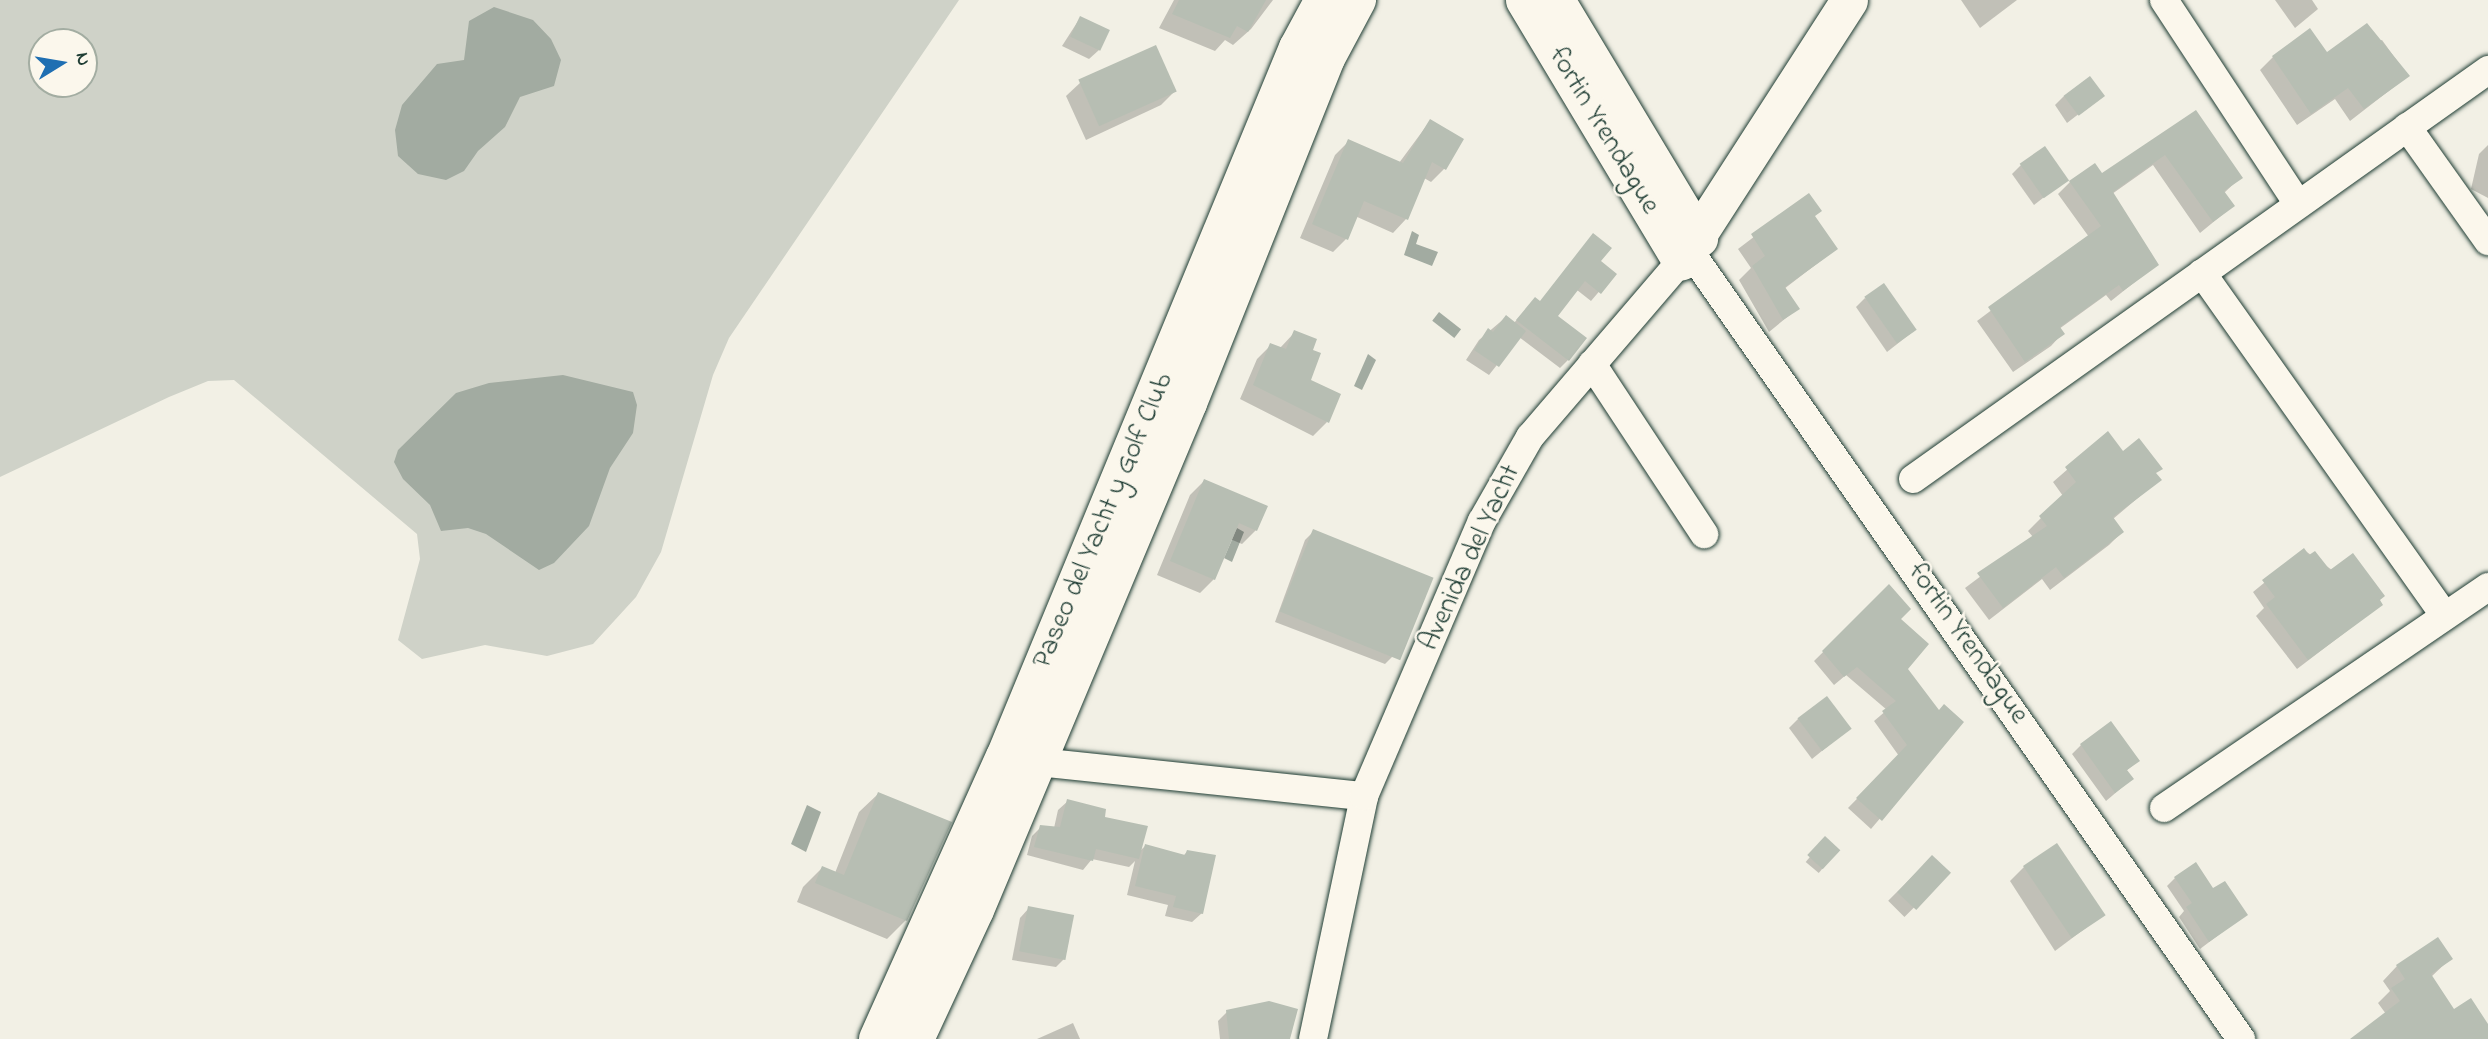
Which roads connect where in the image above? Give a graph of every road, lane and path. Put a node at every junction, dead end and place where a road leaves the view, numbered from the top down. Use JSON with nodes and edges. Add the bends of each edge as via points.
{"nodes":[{"id":1,"x":1324,"y":0,"type":"edge"},
{"id":2,"x":1357,"y":0,"type":"edge"},
{"id":3,"x":1524,"y":0,"type":"edge"},
{"id":4,"x":1556,"y":0,"type":"edge"},
{"id":5,"x":1849,"y":0,"type":"edge"},
{"id":6,"x":2164,"y":0,"type":"edge"},
{"id":7,"x":2488,"y":70,"type":"edge"},
{"id":8,"x":2407,"y":127,"type":"junction"},
{"id":9,"x":2298,"y":204,"type":"junction"},
{"id":10,"x":2488,"y":241,"type":"edge"},
{"id":11,"x":1690,"y":250,"type":"junction"},
{"id":12,"x":2202,"y":273,"type":"junction"},
{"id":13,"x":1592,"y":364,"type":"junction"},
{"id":14,"x":1913,"y":479,"type":"dead end"},
{"id":15,"x":1704,"y":534,"type":"dead end"},
{"id":16,"x":2488,"y":587,"type":"edge"},
{"id":17,"x":2445,"y":616,"type":"junction"},
{"id":18,"x":1019,"y":760,"type":"junction"},
{"id":19,"x":1364,"y":796,"type":"junction"},
{"id":20,"x":2164,"y":808,"type":"dead end"},
{"id":21,"x":878,"y":1039,"type":"edge"},
{"id":22,"x":915,"y":1039,"type":"edge"},
{"id":23,"x":1313,"y":1039,"type":"edge"},
{"id":24,"x":2241,"y":1039,"type":"edge"}],
"edges":[{"from":1,"to":18,"type":"main road","name":"Paseo del Yacht y Golf Club","via":[[1298,48]]},
{"from":2,"to":18,"type":"main road","name":"Paseo del Yacht y Golf Club","via":[[1326,58],[1188,402]]},
{"from":3,"to":11,"type":"street","name":"fortin Yrendague"},
{"from":4,"to":11,"type":"street","name":"fortin Yrendague"},
{"from":5,"to":11,"type":"street","name":"Avenida del Yacht"},
{"from":6,"to":9,"type":"street"},
{"from":7,"to":8,"type":"street"},
{"from":8,"to":9,"type":"street"},
{"from":8,"to":10,"type":"street"},
{"from":9,"to":12,"type":"street"},
{"from":11,"to":13,"type":"street","name":"Avenida del Yacht"},
{"from":11,"to":24,"type":"street","name":"fortin Yrendague"},
{"from":12,"to":14,"type":"street"},
{"from":12,"to":17,"type":"street"},
{"from":13,"to":15,"type":"street"},
{"from":13,"to":19,"type":"street","name":"Avenida del Yacht","via":[[1530,436],[1482,521]]},
{"from":16,"to":17,"type":"street"},
{"from":17,"to":20,"type":"street"},
{"from":18,"to":19,"type":"street"},
{"from":18,"to":21,"type":"main road","name":"Paseo del Yacht y Golf Club"},
{"from":18,"to":22,"type":"main road","name":"Paseo del Yacht y Golf Club","via":[[975,910]]},
{"from":19,"to":23,"type":"street","name":"Avenida del Yacht"}]}
